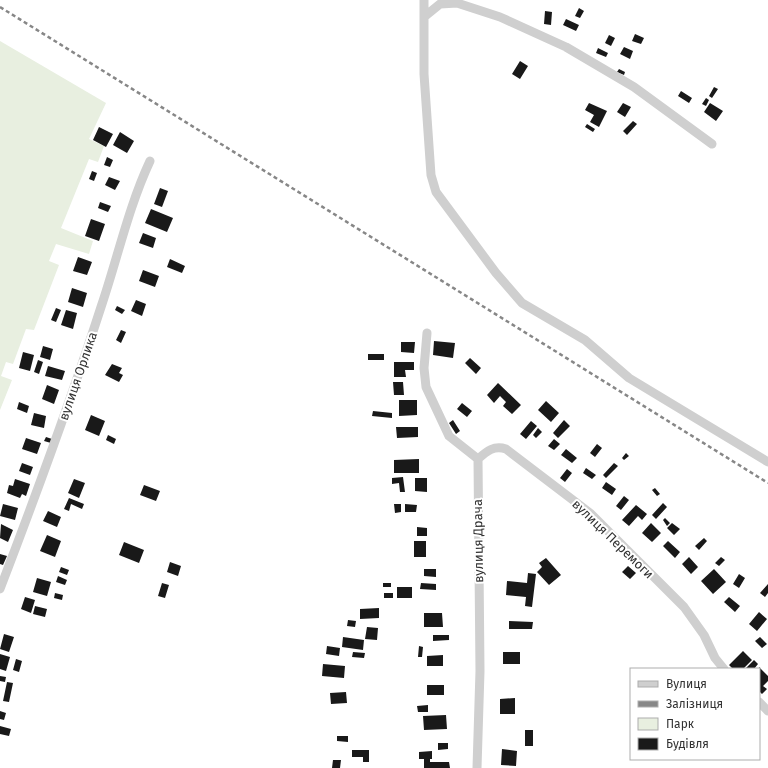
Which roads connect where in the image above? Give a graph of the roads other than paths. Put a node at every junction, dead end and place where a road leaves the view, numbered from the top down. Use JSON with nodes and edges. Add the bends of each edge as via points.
{"nodes":[{"id":1,"x":424,"y":0,"type":"edge"},
{"id":2,"x":424,"y":17,"type":"junction"},
{"id":3,"x":712,"y":144,"type":"dead end"},
{"id":4,"x":150,"y":161,"type":"dead end"},
{"id":5,"x":427,"y":333,"type":"dead end"},
{"id":6,"x":478,"y":459,"type":"junction"},
{"id":7,"x":768,"y":462,"type":"edge"},
{"id":8,"x":0,"y":589,"type":"edge"},
{"id":9,"x":723,"y":668,"type":"edge"},
{"id":10,"x":760,"y":703,"type":"edge"},
{"id":11,"x":768,"y":711,"type":"edge"},
{"id":12,"x":477,"y":768,"type":"edge"}],
"edges":[{"from":1,"to":2,"type":"street"},
{"from":2,"to":3,"type":"street","via":[[440,4],[457,3],[500,18],[566,48],[634,88]]},
{"from":2,"to":7,"type":"street","via":[[424,74],[431,175],[436,192],[496,274],[522,303],[585,340],[629,378]]},
{"from":4,"to":8,"type":"street","name":"вулиця Орлика","via":[[139,183],[102,304]]},
{"from":5,"to":6,"type":"street","via":[[424,368],[426,387],[449,436]]},
{"from":6,"to":9,"type":"street","name":"вулиця Перемоги","via":[[492,448],[498,446],[506,449],[590,513],[684,607]]},
{"from":6,"to":12,"type":"street","name":"вулиця Драча","via":[[480,671]]},
{"from":10,"to":11,"type":"street"}]}
